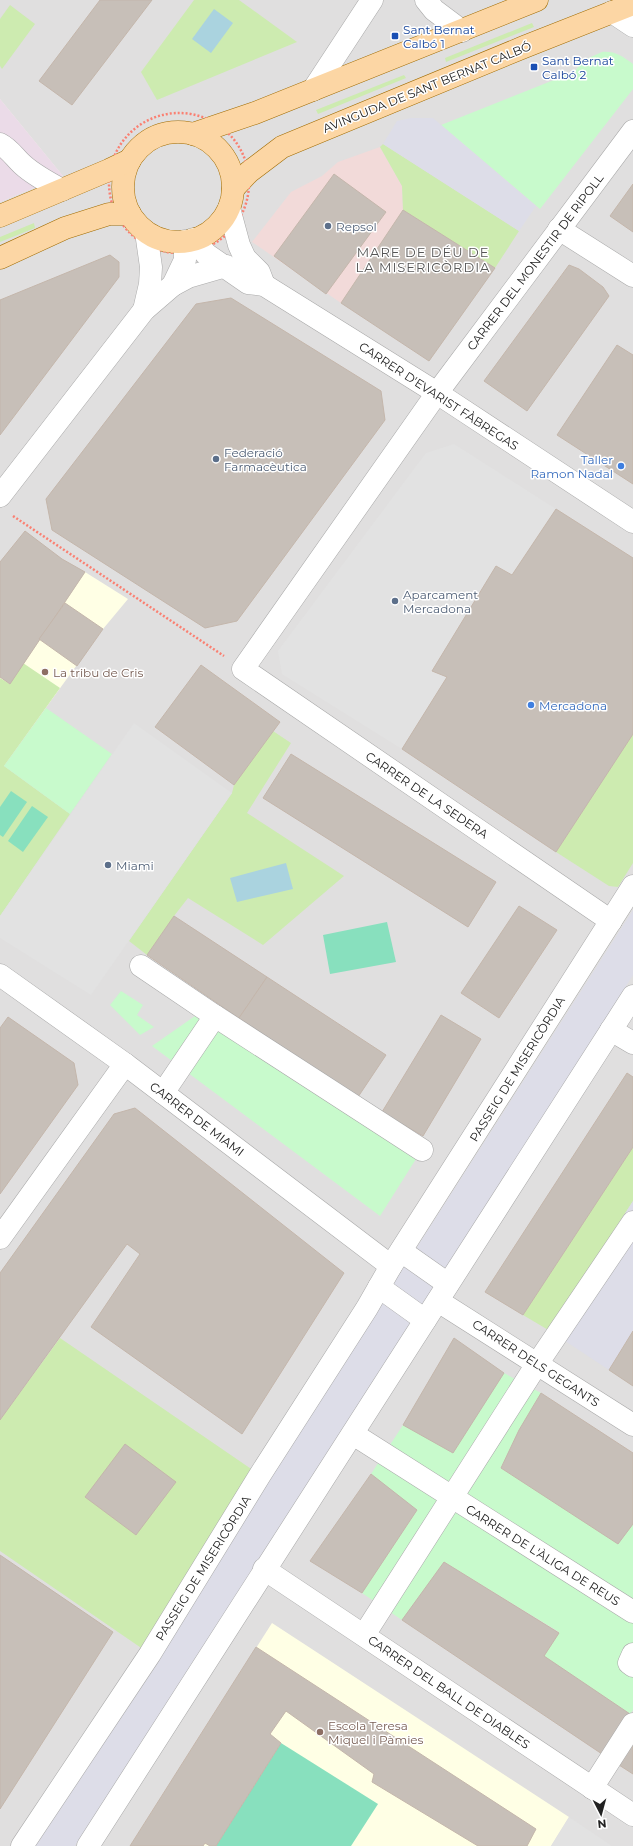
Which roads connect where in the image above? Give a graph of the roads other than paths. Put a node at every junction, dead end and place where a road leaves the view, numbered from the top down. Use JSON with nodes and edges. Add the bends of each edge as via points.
{"nodes":[{"id":1,"x":372,"y":0,"type":"edge"},
{"id":2,"x":426,"y":0,"type":"edge"},
{"id":3,"x":537,"y":0,"type":"edge"},
{"id":4,"x":633,"y":4,"type":"edge"},
{"id":5,"x":612,"y":12,"type":"junction"},
{"id":6,"x":633,"y":26,"type":"edge"},
{"id":7,"x":462,"y":31,"type":"junction"},
{"id":8,"x":313,"y":90,"type":"junction"},
{"id":9,"x":633,"y":131,"type":"edge"},
{"id":10,"x":193,"y":134,"type":"junction"},
{"id":11,"x":0,"y":144,"type":"edge"},
{"id":12,"x":130,"y":160,"type":"junction"},
{"id":13,"x":62,"y":190,"type":"junction"},
{"id":14,"x":232,"y":208,"type":"junction"},
{"id":15,"x":123,"y":214,"type":"junction"},
{"id":16,"x":0,"y":216,"type":"edge"},
{"id":17,"x":559,"y":229,"type":"junction"},
{"id":18,"x":147,"y":239,"type":"junction"},
{"id":19,"x":192,"y":246,"type":"junction"},
{"id":20,"x":0,"y":258,"type":"edge"},
{"id":21,"x":226,"y":266,"type":"junction"},
{"id":22,"x":633,"y":276,"type":"edge"},
{"id":23,"x":173,"y":285,"type":"junction"},
{"id":24,"x":264,"y":285,"type":"junction"},
{"id":25,"x":144,"y":310,"type":"junction"},
{"id":26,"x":437,"y":393,"type":"junction"},
{"id":27,"x":3,"y":503,"type":"edge"},
{"id":28,"x":633,"y":522,"type":"edge"},
{"id":29,"x":242,"y":669,"type":"joint"},
{"id":30,"x":633,"y":886,"type":"edge"},
{"id":31,"x":611,"y":921,"type":"junction"},
{"id":32,"x":141,"y":966,"type":"dead end"},
{"id":33,"x":1,"y":977,"type":"edge"},
{"id":34,"x":633,"y":996,"type":"edge"},
{"id":35,"x":215,"y":1016,"type":"junction"},
{"id":36,"x":611,"y":1030,"type":"junction"},
{"id":37,"x":633,"y":1043,"type":"edge"},
{"id":38,"x":125,"y":1064,"type":"junction"},
{"id":39,"x":163,"y":1093,"type":"junction"},
{"id":40,"x":422,"y":1150,"type":"dead end"},
{"id":41,"x":633,"y":1222,"type":"edge"},
{"id":42,"x":0,"y":1238,"type":"edge"},
{"id":43,"x":396,"y":1259,"type":"junction"},
{"id":44,"x":379,"y":1287,"type":"junction"},
{"id":45,"x":443,"y":1292,"type":"junction"},
{"id":46,"x":425,"y":1320,"type":"junction"},
{"id":47,"x":537,"y":1364,"type":"junction"},
{"id":48,"x":633,"y":1425,"type":"edge"},
{"id":49,"x":353,"y":1434,"type":"junction"},
{"id":50,"x":453,"y":1498,"type":"junction"},
{"id":51,"x":264,"y":1569,"type":"junction"},
{"id":52,"x":633,"y":1612,"type":"edge"},
{"id":53,"x":364,"y":1635,"type":"junction"},
{"id":54,"x":633,"y":1654,"type":"edge"},
{"id":55,"x":633,"y":1666,"type":"edge"},
{"id":56,"x":633,"y":1724,"type":"edge"},
{"id":57,"x":592,"y":1788,"type":"junction"},
{"id":58,"x":633,"y":1815,"type":"edge"},
{"id":59,"x":22,"y":1846,"type":"edge"},
{"id":60,"x":88,"y":1846,"type":"edge"}],
"edges":[{"from":1,"to":8,"type":"street"},
{"from":2,"to":7,"type":"street","via":[[434,10]]},
{"from":3,"to":7,"type":"main road"},
{"from":4,"to":5,"type":"main road","name":"AVINGUDA DE SANT BERNAT CALBÓ"},
{"from":5,"to":6,"type":"street"},
{"from":5,"to":14,"type":"main road","name":"AVINGUDA DE SANT BERNAT CALBÓ","via":[[293,142],[272,153],[249,172]]},
{"from":7,"to":8,"type":"main road"},
{"from":8,"to":10,"type":"main road"},
{"from":9,"to":17,"type":"street","name":"CARRER DEL MONESTIR DE RIPOLL"},
{"from":10,"to":12,"type":"main road","via":[[168,132],[157,136],[146,142]]},
{"from":10,"to":14,"type":"main road","via":[[203,137],[220,150],[230,168]]},
{"from":11,"to":13,"type":"street","via":[[8,148],[30,171]]},
{"from":12,"to":13,"type":"main road"},
{"from":12,"to":15,"type":"main road","via":[[125,170]]},
{"from":13,"to":16,"type":"main road"},
{"from":14,"to":19,"type":"main road"},
{"from":14,"to":24,"type":"street","via":[[242,251],[259,272]]},
{"from":15,"to":18,"type":"main road"},
{"from":15,"to":20,"type":"main road","via":[[109,214],[65,228]]},
{"from":17,"to":22,"type":"street"},
{"from":17,"to":26,"type":"street","name":"CARRER DEL MONESTIR DE RIPOLL"},
{"from":18,"to":19,"type":"main road"},
{"from":18,"to":25,"type":"street","via":[[151,272]]},
{"from":19,"to":21,"type":"street","name":"CARRER D'EVARIST FÀBREGAS"},
{"from":19,"to":23,"type":"street"},
{"from":21,"to":23,"type":"street","via":[[198,273]]},
{"from":21,"to":24,"type":"street","name":"CARRER D'EVARIST FÀBREGAS","via":[[248,283]]},
{"from":23,"to":25,"type":"street"},
{"from":24,"to":26,"type":"street","name":"CARRER D'EVARIST FÀBREGAS"},
{"from":25,"to":27,"type":"street"},
{"from":26,"to":28,"type":"street","name":"CARRER D'EVARIST FÀBREGAS"},
{"from":26,"to":29,"type":"street","name":"CARRER DEL MONESTIR DE RIPOLL"},
{"from":29,"to":31,"type":"street","name":"CARRER DE LA SEDERA"},
{"from":30,"to":31,"type":"street","name":"PASSEIG DE MISERICÒRDIA"},
{"from":31,"to":43,"type":"street","name":"PASSEIG DE MISERICÒRDIA"},
{"from":32,"to":35,"type":"street"},
{"from":33,"to":38,"type":"street","name":"CARRER DE MIAMI"},
{"from":34,"to":36,"type":"street"},
{"from":35,"to":39,"type":"street"},
{"from":35,"to":40,"type":"street"},
{"from":36,"to":37,"type":"street"},
{"from":36,"to":45,"type":"street"},
{"from":38,"to":39,"type":"street","name":"CARRER DE MIAMI"},
{"from":38,"to":42,"type":"street"},
{"from":39,"to":43,"type":"street","name":"CARRER DE MIAMI"},
{"from":41,"to":47,"type":"street","name":"CARRER DE L'ÀLIGA DE REUS"},
{"from":43,"to":44,"type":"street","name":"PASSEIG DE MISERICÒRDIA"},
{"from":43,"to":45,"type":"street"},
{"from":44,"to":46,"type":"street"},
{"from":44,"to":59,"type":"street","name":"PASSEIG DE MISERICÒRDIA","via":[[150,1654]]},
{"from":45,"to":46,"type":"street"},
{"from":45,"to":47,"type":"street","name":"CARRER DELS GEGANTS"},
{"from":46,"to":49,"type":"street"},
{"from":47,"to":48,"type":"street","name":"CARRER DELS GEGANTS"},
{"from":47,"to":50,"type":"street","name":"CARRER DE L'ÀLIGA DE REUS"},
{"from":49,"to":50,"type":"street","name":"CARRER DE L'ÀLIGA DE REUS"},
{"from":49,"to":51,"type":"street"},
{"from":50,"to":52,"type":"street","name":"CARRER DE L'ÀLIGA DE REUS"},
{"from":50,"to":53,"type":"street","name":"CARRER DE L'ÀLIGA DE REUS"},
{"from":51,"to":53,"type":"street","name":"CARRER DEL BALL DE DIABLES"},
{"from":51,"to":60,"type":"street"},
{"from":53,"to":57,"type":"street","name":"CARRER DEL BALL DE DIABLES"},
{"from":54,"to":55,"type":"street","via":[[629,1663]]},
{"from":56,"to":57,"type":"street"},
{"from":57,"to":58,"type":"street","name":"CARRER DEL BALL DE DIABLES"}]}
